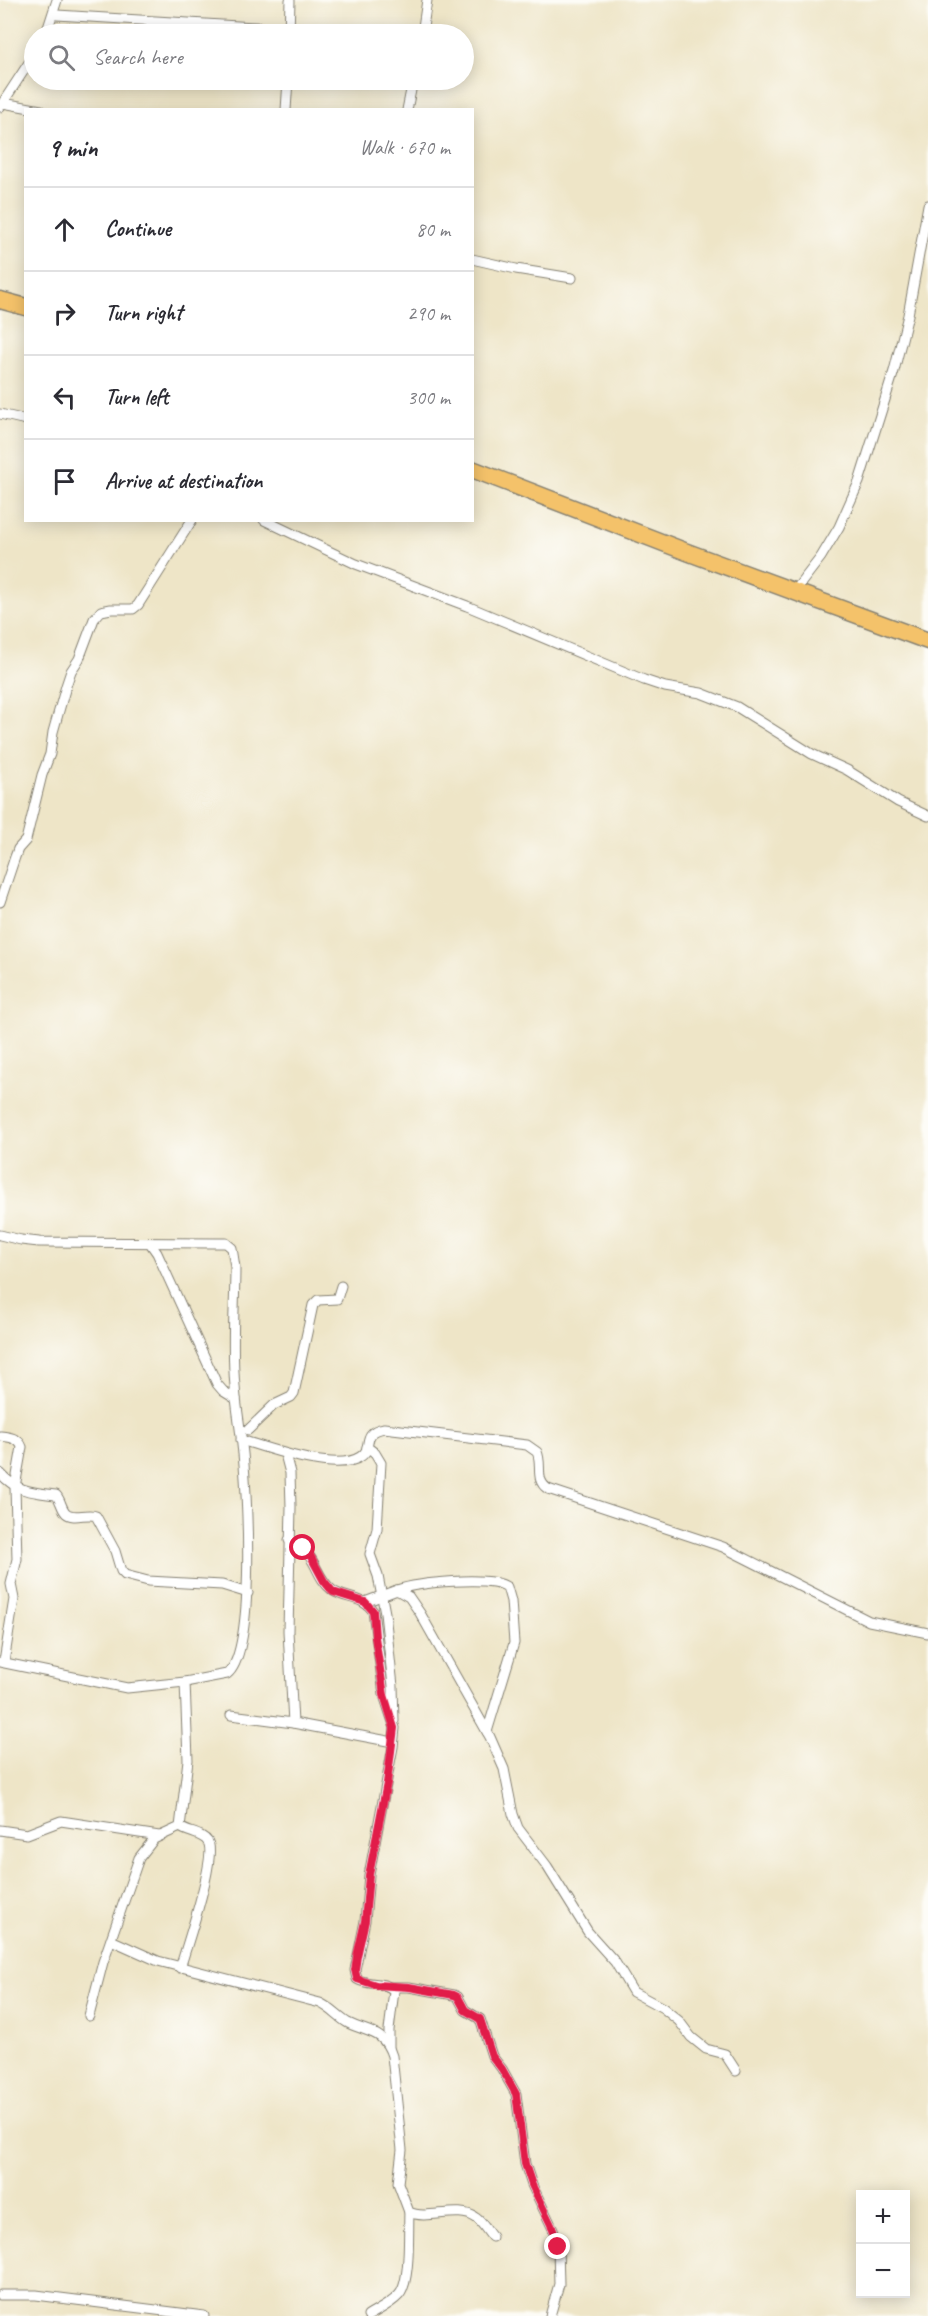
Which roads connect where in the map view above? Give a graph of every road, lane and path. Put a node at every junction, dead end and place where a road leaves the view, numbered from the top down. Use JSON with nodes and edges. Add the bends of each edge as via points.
{"nodes":[{"id":1,"x":57,"y":0,"type":"edge"},
{"id":2,"x":290,"y":0,"type":"edge"},
{"id":3,"x":427,"y":0,"type":"edge"},
{"id":4,"x":57,"y":15,"type":"dead end"},
{"id":5,"x":49,"y":24,"type":"edge"},
{"id":6,"x":217,"y":24,"type":"edge"},
{"id":7,"x":289,"y":24,"type":"edge"},
{"id":8,"x":423,"y":24,"type":"edge"},
{"id":9,"x":24,"y":71,"type":"edge"},
{"id":10,"x":287,"y":90,"type":"edge"},
{"id":11,"x":411,"y":90,"type":"edge"},
{"id":12,"x":2,"y":105,"type":"edge"},
{"id":13,"x":25,"y":108,"type":"edge"},
{"id":14,"x":286,"y":108,"type":"edge"},
{"id":15,"x":407,"y":108,"type":"edge"},
{"id":16,"x":928,"y":205,"type":"edge"},
{"id":17,"x":474,"y":260,"type":"edge"},
{"id":18,"x":572,"y":278,"type":"dead end"},
{"id":19,"x":0,"y":300,"type":"edge"},
{"id":20,"x":24,"y":306,"type":"edge"},
{"id":21,"x":0,"y":414,"type":"edge"},
{"id":22,"x":24,"y":420,"type":"edge"},
{"id":23,"x":474,"y":470,"type":"edge"},
{"id":24,"x":191,"y":522,"type":"edge"},
{"id":25,"x":268,"y":522,"type":"edge"},
{"id":26,"x":794,"y":592,"type":"junction"},
{"id":27,"x":928,"y":641,"type":"edge"},
{"id":28,"x":928,"y":816,"type":"edge"},
{"id":29,"x":0,"y":902,"type":"edge"},
{"id":30,"x":0,"y":1235,"type":"edge"},
{"id":31,"x":150,"y":1243,"type":"junction"},
{"id":32,"x":341,"y":1286,"type":"dead end"},
{"id":33,"x":236,"y":1399,"type":"junction"},
{"id":34,"x":239,"y":1422,"type":"junction"},
{"id":35,"x":248,"y":1430,"type":"junction"},
{"id":36,"x":0,"y":1436,"type":"edge"},
{"id":37,"x":242,"y":1440,"type":"junction"},
{"id":38,"x":367,"y":1447,"type":"junction"},
{"id":39,"x":266,"y":1448,"type":"junction"},
{"id":40,"x":285,"y":1454,"type":"junction"},
{"id":41,"x":0,"y":1473,"type":"edge"},
{"id":42,"x":15,"y":1487,"type":"junction"},
{"id":43,"x":289,"y":1540,"type":"junction"},
{"id":44,"x":397,"y":1590,"type":"junction"},
{"id":45,"x":248,"y":1593,"type":"junction"},
{"id":46,"x":381,"y":1596,"type":"junction"},
{"id":47,"x":365,"y":1602,"type":"junction"},
{"id":48,"x":928,"y":1632,"type":"edge"},
{"id":49,"x":2,"y":1662,"type":"edge"},
{"id":50,"x":184,"y":1682,"type":"junction"},
{"id":51,"x":231,"y":1714,"type":"dead end"},
{"id":52,"x":293,"y":1723,"type":"junction"},
{"id":53,"x":394,"y":1723,"type":"junction"},
{"id":54,"x":487,"y":1732,"type":"junction"},
{"id":55,"x":393,"y":1742,"type":"junction"},
{"id":56,"x":180,"y":1827,"type":"junction"},
{"id":57,"x":0,"y":1830,"type":"edge"},
{"id":58,"x":159,"y":1836,"type":"junction"},
{"id":59,"x":111,"y":1940,"type":"junction"},
{"id":60,"x":180,"y":1968,"type":"junction"},
{"id":61,"x":392,"y":1987,"type":"junction"},
{"id":62,"x":89,"y":2016,"type":"dead end"},
{"id":63,"x":389,"y":2047,"type":"junction"},
{"id":64,"x":736,"y":2071,"type":"dead end"},
{"id":65,"x":409,"y":2212,"type":"junction"},
{"id":66,"x":492,"y":2237,"type":"dead end"},
{"id":67,"x":0,"y":2295,"type":"edge"},
{"id":68,"x":204,"y":2316,"type":"edge"},
{"id":69,"x":368,"y":2316,"type":"edge"},
{"id":70,"x":550,"y":2316,"type":"edge"}],
"edges":[{"from":1,"to":5,"type":"street"},
{"from":2,"to":7,"type":"street"},
{"from":3,"to":8,"type":"street"},
{"from":4,"to":6,"type":"street"},
{"from":9,"to":12,"type":"street"},
{"from":10,"to":14,"type":"street"},
{"from":11,"to":15,"type":"street"},
{"from":12,"to":13,"type":"street"},
{"from":16,"to":26,"type":"street","via":[[908,315],[859,482],[839,527]]},
{"from":17,"to":18,"type":"street"},
{"from":19,"to":20,"type":"highway"},
{"from":21,"to":22,"type":"street"},
{"from":23,"to":26,"type":"highway"},
{"from":24,"to":29,"type":"street","via":[[134,609],[111,609],[96,614],[71,671],[26,840],[15,857]]},
{"from":25,"to":28,"type":"street","via":[[356,564],[644,680],[701,693],[737,707],[812,754]]},
{"from":26,"to":27,"type":"highway"},
{"from":30,"to":31,"type":"street","via":[[39,1242]]},
{"from":31,"to":33,"type":"street","via":[[217,1384]]},
{"from":31,"to":33,"type":"street","via":[[226,1243],[232,1248]]},
{"from":32,"to":35,"type":"street","via":[[337,1299],[318,1300],[313,1305],[294,1393],[274,1405]]},
{"from":33,"to":34,"type":"street"},
{"from":34,"to":35,"type":"street"},
{"from":34,"to":37,"type":"street"},
{"from":35,"to":39,"type":"street"},
{"from":36,"to":42,"type":"street","via":[[21,1443]]},
{"from":37,"to":39,"type":"street"},
{"from":37,"to":45,"type":"street"},
{"from":38,"to":40,"type":"street","via":[[360,1458],[333,1462]]},
{"from":38,"to":46,"type":"street","via":[[381,1463],[377,1528],[370,1554]]},
{"from":38,"to":48,"type":"street","via":[[372,1432],[384,1428],[527,1445],[537,1452],[539,1478],[548,1489],[723,1547],[869,1621]]},
{"from":39,"to":40,"type":"street"},
{"from":40,"to":43,"type":"street","via":[[290,1473]]},
{"from":41,"to":42,"type":"street"},
{"from":42,"to":45,"type":"street","via":[[56,1495],[69,1515],[96,1516],[125,1575],[148,1581],[222,1585]]},
{"from":42,"to":49,"type":"street","via":[[17,1559]]},
{"from":43,"to":47,"type":"street","via":[[310,1555],[333,1592]]},
{"from":43,"to":52,"type":"street"},
{"from":44,"to":46,"type":"street"},
{"from":44,"to":54,"type":"street","via":[[409,1597],[420,1613]]},
{"from":44,"to":54,"type":"street","via":[[419,1584],[461,1582],[495,1582],[507,1587],[512,1601],[514,1643]]},
{"from":45,"to":50,"type":"street","via":[[232,1670]]},
{"from":46,"to":47,"type":"street"},
{"from":46,"to":53,"type":"street","via":[[388,1634]]},
{"from":47,"to":53,"type":"street","via":[[373,1611],[384,1695]]},
{"from":49,"to":50,"type":"street","via":[[128,1688]]},
{"from":50,"to":56,"type":"street","via":[[188,1760]]},
{"from":51,"to":52,"type":"street"},
{"from":52,"to":55,"type":"street"},
{"from":53,"to":55,"type":"street"},
{"from":54,"to":64,"type":"street","via":[[504,1769],[518,1828],[588,1932],[615,1962],[633,1992],[663,2008],[706,2049],[725,2054]]},
{"from":55,"to":61,"type":"street","via":[[355,1970],[357,1979],[363,1982]]},
{"from":56,"to":58,"type":"street"},
{"from":56,"to":60,"type":"street","via":[[204,1838],[210,1847],[204,1886]]},
{"from":57,"to":58,"type":"street","via":[[27,1834],[68,1821]]},
{"from":58,"to":59,"type":"street","via":[[139,1858]]},
{"from":59,"to":60,"type":"street"},
{"from":59,"to":62,"type":"street"},
{"from":60,"to":63,"type":"street","via":[[327,2006],[347,2022],[377,2034]]},
{"from":61,"to":63,"type":"street","via":[[395,1994]]},
{"from":61,"to":70,"type":"street","via":[[454,1995],[483,2024],[492,2056],[516,2094],[525,2164],[558,2247],[559,2284]]},
{"from":63,"to":65,"type":"street","via":[[402,2150],[398,2182]]},
{"from":65,"to":66,"type":"street","via":[[476,2217]]},
{"from":65,"to":69,"type":"street","via":[[403,2290]]},
{"from":67,"to":68,"type":"street","via":[[36,2295]]}]}
